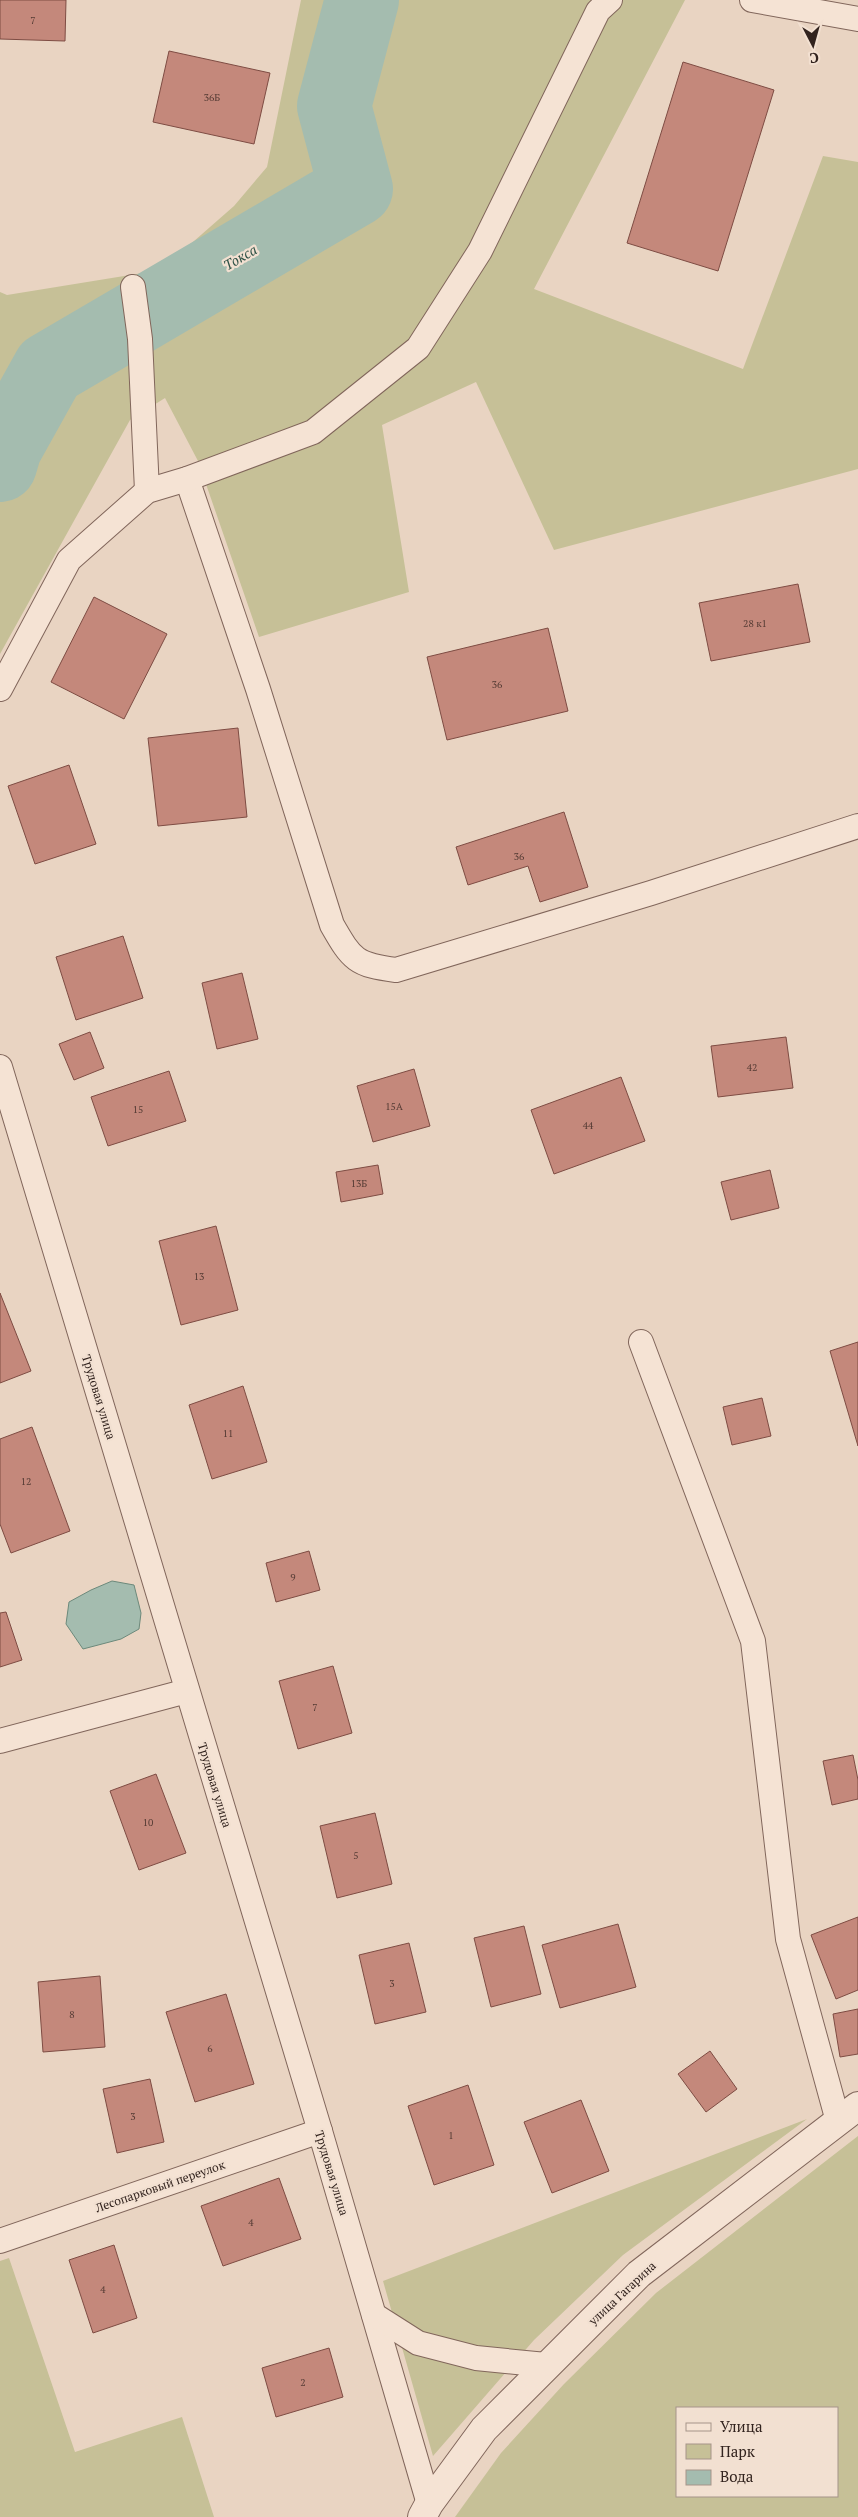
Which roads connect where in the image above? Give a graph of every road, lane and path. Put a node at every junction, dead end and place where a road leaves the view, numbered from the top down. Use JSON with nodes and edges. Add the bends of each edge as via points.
{"nodes":[{"id":1,"x":610,"y":0,"type":"edge"},
{"id":2,"x":752,"y":0,"type":"edge"},
{"id":3,"x":858,"y":18,"type":"edge"},
{"id":4,"x":133,"y":288,"type":"dead end"},
{"id":5,"x":187,"y":479,"type":"junction"},
{"id":6,"x":148,"y":491,"type":"junction"},
{"id":7,"x":0,"y":689,"type":"edge"},
{"id":8,"x":858,"y":826,"type":"edge"},
{"id":9,"x":0,"y":1068,"type":"edge"},
{"id":10,"x":641,"y":1342,"type":"dead end"},
{"id":11,"x":187,"y":1691,"type":"junction"},
{"id":12,"x":0,"y":1741,"type":"edge"},
{"id":13,"x":848,"y":2114,"type":"edge"},
{"id":14,"x":320,"y":2131,"type":"junction"},
{"id":15,"x":0,"y":2241,"type":"edge"},
{"id":16,"x":374,"y":2315,"type":"junction"},
{"id":17,"x":546,"y":2365,"type":"junction"},
{"id":18,"x":425,"y":2510,"type":"edge"}],
"edges":[{"from":1,"to":5,"type":"lane","via":[[598,11],[480,251],[418,348],[313,432]]},
{"from":2,"to":3,"type":"lane"},
{"from":4,"to":6,"type":"lane","via":[[140,339]]},
{"from":5,"to":6,"type":"lane"},
{"from":5,"to":8,"type":"lane","via":[[332,925],[346,950],[366,966],[396,970]]},
{"from":6,"to":7,"type":"lane","via":[[69,560]]},
{"from":9,"to":11,"type":"lane","name":"Трудовая улица"},
{"from":10,"to":13,"type":"lane","via":[[753,1641],[788,1939]]},
{"from":11,"to":12,"type":"lane"},
{"from":11,"to":14,"type":"lane","name":"Трудовая улица"},
{"from":13,"to":17,"type":"street","name":"улица Гагарина","via":[[639,2274]]},
{"from":14,"to":15,"type":"lane","name":"Лесопарковый переулок"},
{"from":14,"to":16,"type":"lane","name":"Трудовая улица"},
{"from":16,"to":17,"type":"lane","via":[[418,2343],[476,2358]]},
{"from":16,"to":18,"type":"lane","name":"Трудовая улица"},
{"from":17,"to":18,"type":"street","name":"улица Гагарина","via":[[484,2429]]}]}
